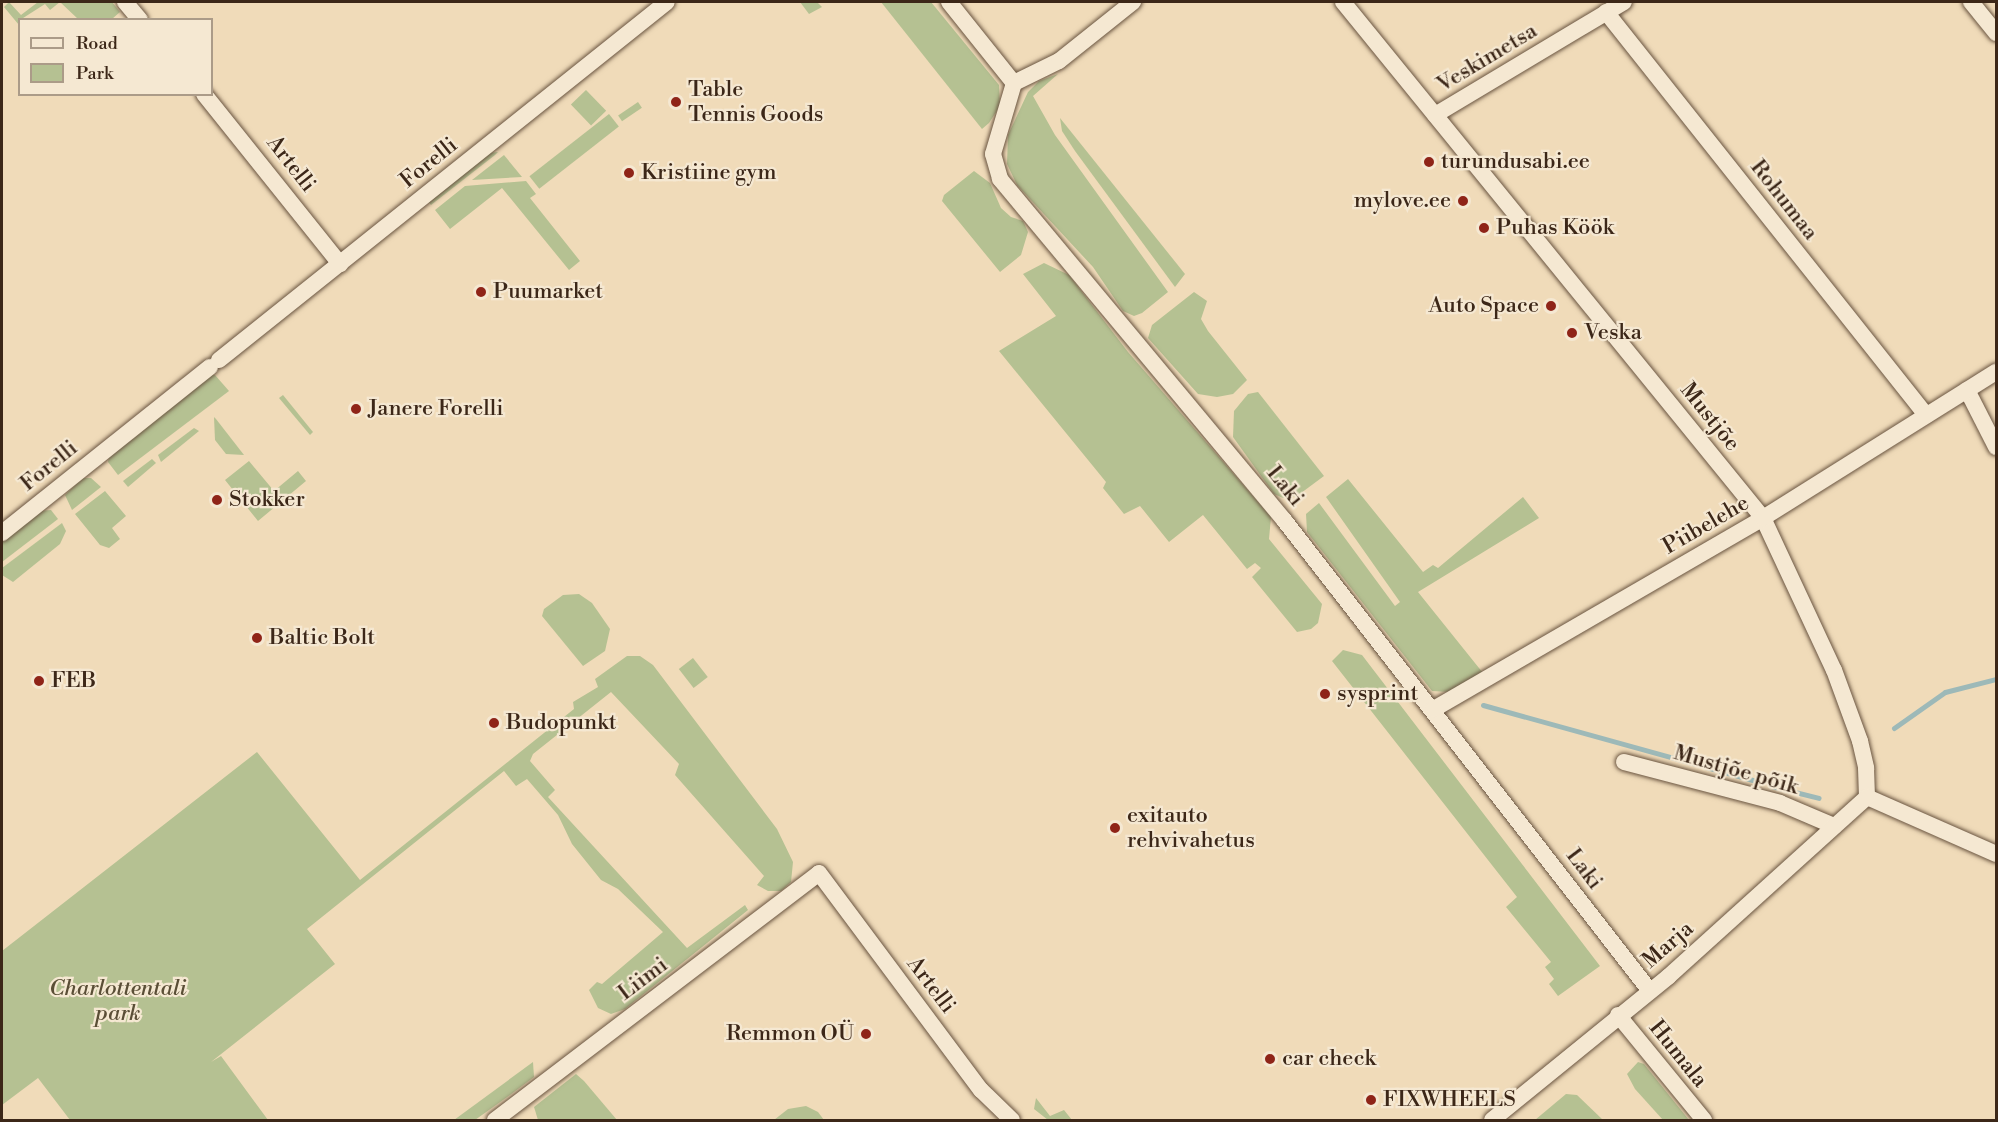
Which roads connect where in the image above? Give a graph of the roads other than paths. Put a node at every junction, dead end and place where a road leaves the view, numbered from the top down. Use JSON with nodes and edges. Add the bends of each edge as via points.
{"nodes":[{"id":1,"x":125,"y":2,"type":"edge"},
{"id":2,"x":668,"y":2,"type":"edge"},
{"id":3,"x":949,"y":2,"type":"edge"},
{"id":4,"x":1133,"y":2,"type":"edge"},
{"id":5,"x":1343,"y":2,"type":"edge"},
{"id":6,"x":1624,"y":2,"type":"edge"},
{"id":7,"x":1971,"y":2,"type":"edge"},
{"id":8,"x":1606,"y":12,"type":"junction"},
{"id":9,"x":138,"y":18,"type":"edge"},
{"id":10,"x":1996,"y":33,"type":"edge"},
{"id":11,"x":1014,"y":83,"type":"junction"},
{"id":12,"x":206,"y":96,"type":"edge"},
{"id":13,"x":1436,"y":115,"type":"junction"},
{"id":14,"x":340,"y":264,"type":"junction"},
{"id":15,"x":1996,"y":372,"type":"edge"},
{"id":16,"x":1967,"y":390,"type":"junction"},
{"id":17,"x":1926,"y":415,"type":"junction"},
{"id":18,"x":1996,"y":447,"type":"edge"},
{"id":19,"x":1763,"y":518,"type":"junction"},
{"id":20,"x":2,"y":533,"type":"edge"},
{"id":21,"x":1434,"y":709,"type":"junction"},
{"id":22,"x":1624,"y":762,"type":"dead end"},
{"id":23,"x":1867,"y":797,"type":"junction"},
{"id":24,"x":1834,"y":826,"type":"junction"},
{"id":25,"x":1996,"y":854,"type":"edge"},
{"id":26,"x":819,"y":873,"type":"joint"},
{"id":27,"x":1650,"y":991,"type":"junction"},
{"id":28,"x":1618,"y":1015,"type":"junction"},
{"id":29,"x":495,"y":1120,"type":"edge"},
{"id":30,"x":1012,"y":1120,"type":"edge"},
{"id":31,"x":1492,"y":1120,"type":"edge"},
{"id":32,"x":1704,"y":1120,"type":"edge"}],
"edges":[{"from":1,"to":9,"type":"street"},
{"from":2,"to":14,"type":"street","name":"Forelli"},
{"from":3,"to":11,"type":"street"},
{"from":4,"to":11,"type":"street","via":[[1059,61]]},
{"from":5,"to":13,"type":"street","name":"Mustjõe"},
{"from":6,"to":8,"type":"street","name":"Veskimetsa"},
{"from":7,"to":10,"type":"street"},
{"from":8,"to":13,"type":"street","name":"Veskimetsa"},
{"from":8,"to":17,"type":"street","name":"Rohumaa"},
{"from":11,"to":21,"type":"street","name":"Laki","via":[[993,154],[1000,179],[1262,493]]},
{"from":12,"to":14,"type":"street","name":"Artelli"},
{"from":13,"to":19,"type":"street","name":"Mustjõe"},
{"from":14,"to":20,"type":"street","name":"Forelli"},
{"from":15,"to":16,"type":"street","name":"Piibelehe"},
{"from":16,"to":17,"type":"street","name":"Piibelehe"},
{"from":16,"to":18,"type":"street"},
{"from":17,"to":19,"type":"street","name":"Piibelehe"},
{"from":19,"to":21,"type":"street","name":"Piibelehe"},
{"from":19,"to":23,"type":"street","name":"Mustjõe","via":[[1838,680],[1860,741]]},
{"from":21,"to":27,"type":"street","name":"Laki"},
{"from":22,"to":24,"type":"street","name":"Mustjõe põik","via":[[1780,802]]},
{"from":23,"to":24,"type":"street","name":"Marja"},
{"from":23,"to":25,"type":"street"},
{"from":24,"to":27,"type":"street","name":"Marja"},
{"from":26,"to":29,"type":"street","name":"Liimi"},
{"from":26,"to":30,"type":"street","name":"Artelli","via":[[981,1090]]},
{"from":27,"to":28,"type":"street","name":"Marja"},
{"from":28,"to":31,"type":"street","name":"Marja"},
{"from":28,"to":32,"type":"street","name":"Humala"}]}
